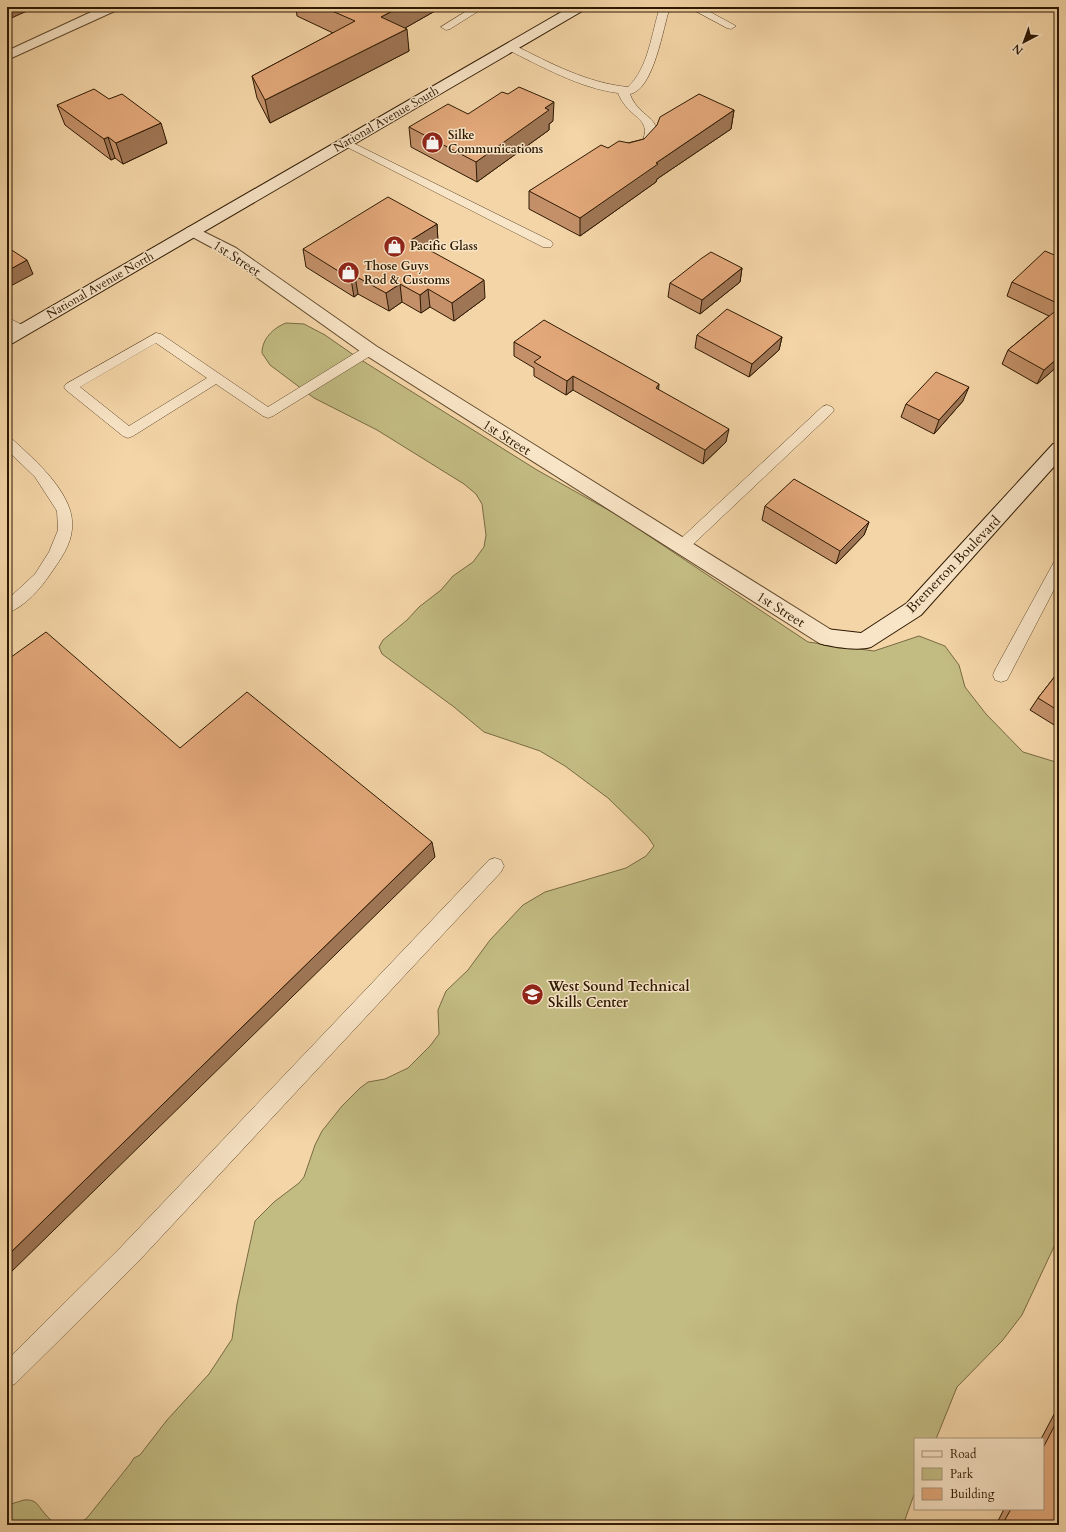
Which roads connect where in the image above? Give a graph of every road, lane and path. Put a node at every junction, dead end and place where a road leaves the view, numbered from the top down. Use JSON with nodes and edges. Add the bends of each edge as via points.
{"nodes":[{"id":1,"x":112,"y":7,"type":"edge"},
{"id":2,"x":480,"y":7,"type":"edge"},
{"id":3,"x":579,"y":7,"type":"edge"},
{"id":4,"x":665,"y":7,"type":"edge"},
{"id":5,"x":693,"y":7,"type":"edge"},
{"id":6,"x":731,"y":26,"type":"dead end"},
{"id":7,"x":446,"y":27,"type":"dead end"},
{"id":8,"x":510,"y":47,"type":"junction"},
{"id":9,"x":7,"y":56,"type":"edge"},
{"id":10,"x":623,"y":91,"type":"junction"},
{"id":11,"x":345,"y":142,"type":"junction"},
{"id":12,"x":634,"y":156,"type":"edge"},
{"id":13,"x":192,"y":230,"type":"junction"},
{"id":14,"x":547,"y":244,"type":"dead end"},
{"id":15,"x":7,"y":321,"type":"edge"},
{"id":16,"x":21,"y":330,"type":"junction"},
{"id":17,"x":7,"y":339,"type":"edge"},
{"id":18,"x":370,"y":350,"type":"junction"},
{"id":19,"x":217,"y":378,"type":"junction"},
{"id":20,"x":827,"y":410,"type":"dead end"},
{"id":21,"x":7,"y":442,"type":"edge"},
{"id":22,"x":1059,"y":449,"type":"edge"},
{"id":23,"x":681,"y":547,"type":"junction"},
{"id":24,"x":1059,"y":566,"type":"edge"},
{"id":25,"x":7,"y":608,"type":"edge"},
{"id":26,"x":826,"y":637,"type":"joint"},
{"id":27,"x":1001,"y":674,"type":"dead end"},
{"id":28,"x":495,"y":866,"type":"dead end"},
{"id":29,"x":7,"y":1376,"type":"edge"}],
"edges":[{"from":1,"to":9,"type":"street"},
{"from":2,"to":7,"type":"lane"},
{"from":3,"to":8,"type":"street","name":"National Avenue South"},
{"from":4,"to":10,"type":"lane","via":[[659,21],[655,48],[638,85],[630,91]]},
{"from":5,"to":6,"type":"lane"},
{"from":8,"to":10,"type":"lane","via":[[563,72]]},
{"from":8,"to":11,"type":"street","name":"National Avenue South"},
{"from":10,"to":12,"type":"lane","via":[[624,100],[647,120],[651,128],[651,141],[642,152]]},
{"from":11,"to":13,"type":"street","name":"National Avenue South"},
{"from":11,"to":14,"type":"lane"},
{"from":13,"to":16,"type":"street","name":"National Avenue North"},
{"from":13,"to":18,"type":"street","name":"1st Street","via":[[230,251]]},
{"from":15,"to":16,"type":"lane"},
{"from":16,"to":17,"type":"street","name":"National Avenue North"},
{"from":18,"to":19,"type":"lane","via":[[268,413]]},
{"from":18,"to":23,"type":"street","name":"1st Street"},
{"from":19,"to":19,"type":"lane","via":[[156,337],[70,387],[128,433]]},
{"from":20,"to":23,"type":"lane"},
{"from":21,"to":25,"type":"lane","via":[[40,473],[64,510],[65,530],[56,554],[40,578]]},
{"from":22,"to":26,"type":"street","name":"Bremerton Boulevard","via":[[914,608],[864,641]]},
{"from":23,"to":26,"type":"street","name":"1st Street"},
{"from":24,"to":27,"type":"lane"},
{"from":28,"to":29,"type":"lane","via":[[128,1256]]}]}
